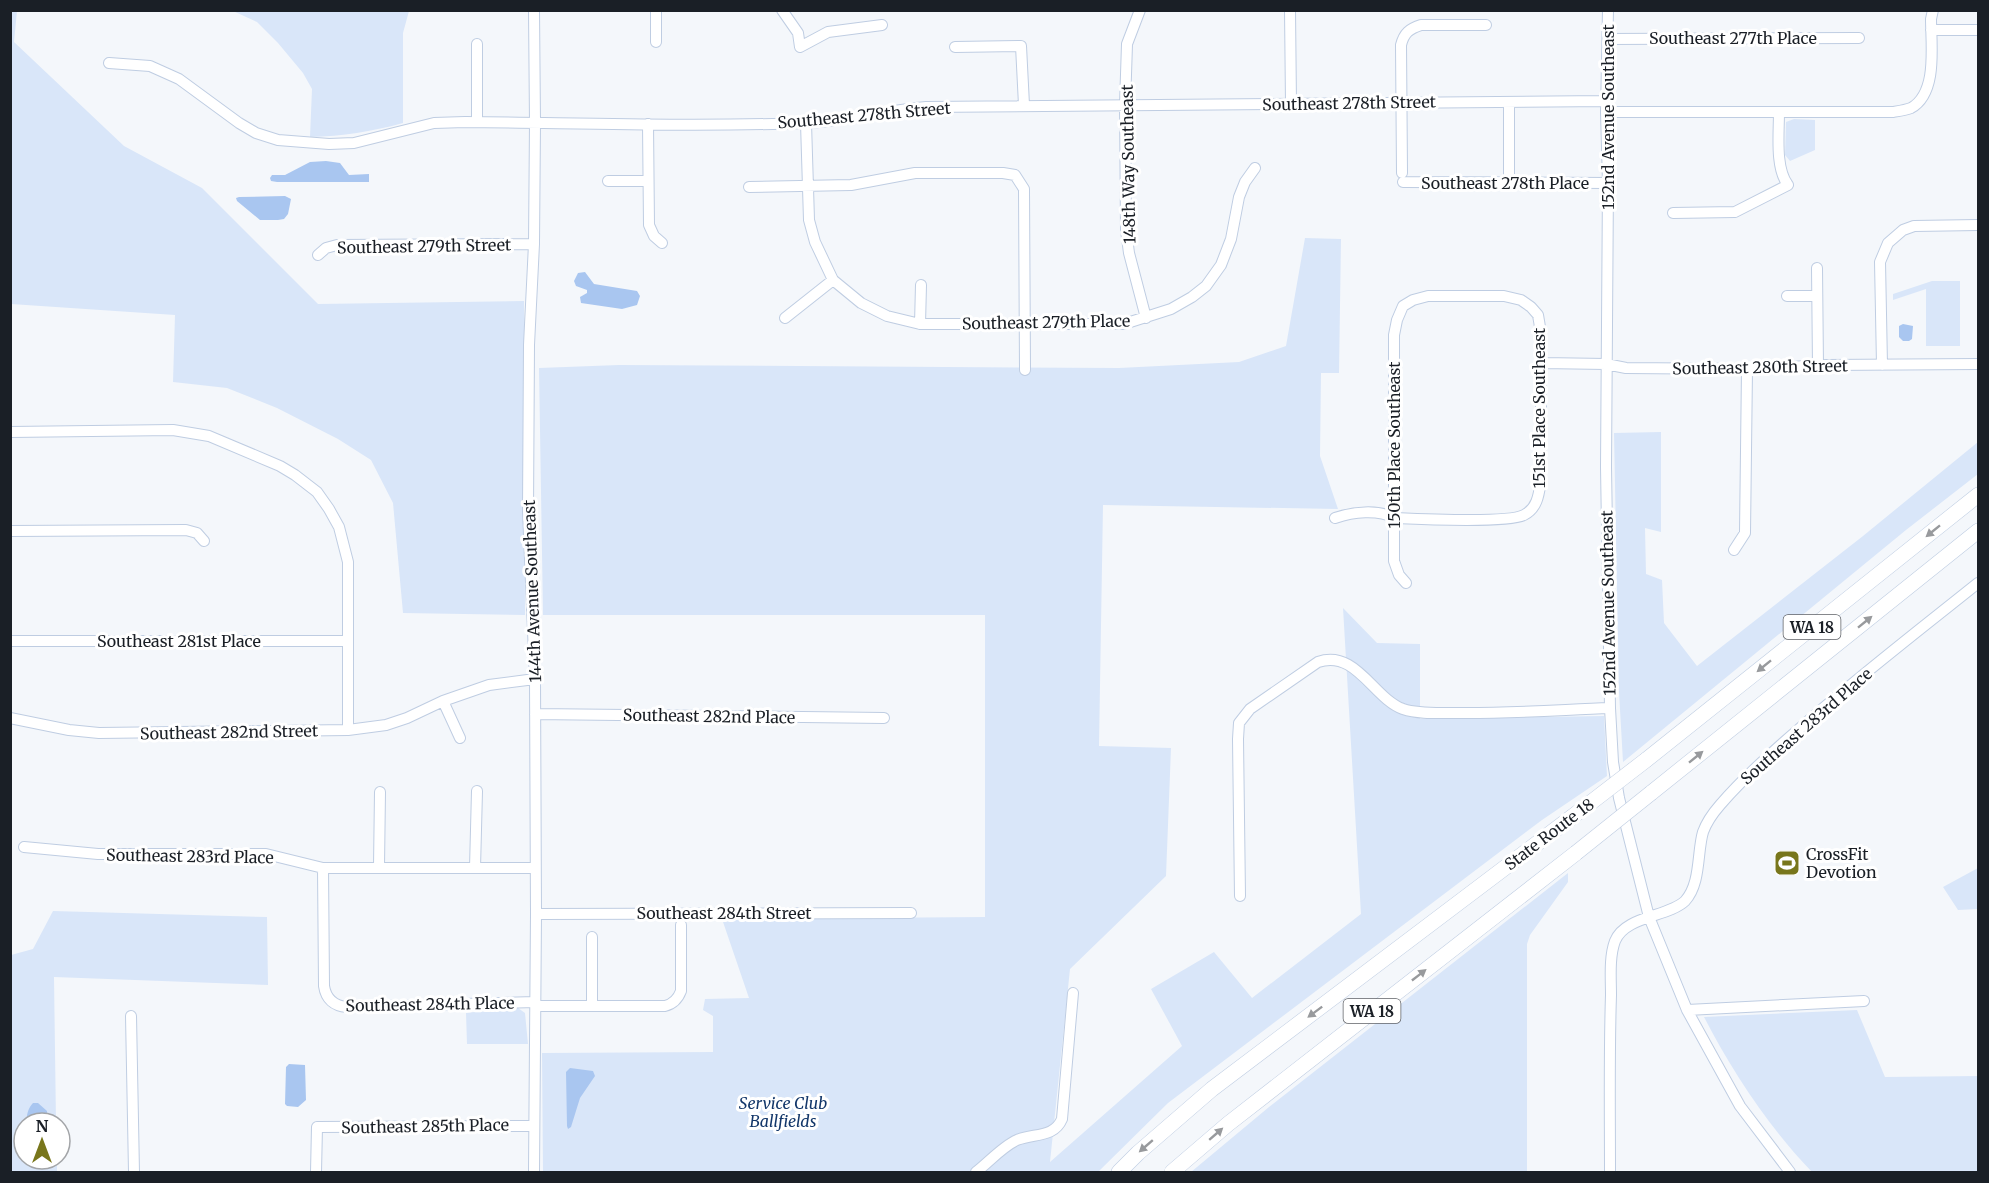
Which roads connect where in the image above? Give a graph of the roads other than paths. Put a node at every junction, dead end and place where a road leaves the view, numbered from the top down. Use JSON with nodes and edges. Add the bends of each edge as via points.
{"nodes":[{"id":1,"x":534,"y":10,"type":"edge"},
{"id":2,"x":656,"y":10,"type":"edge"},
{"id":3,"x":782,"y":10,"type":"edge"},
{"id":4,"x":1140,"y":10,"type":"edge"},
{"id":5,"x":1290,"y":10,"type":"edge"},
{"id":6,"x":1608,"y":10,"type":"edge"},
{"id":7,"x":1933,"y":10,"type":"edge"},
{"id":8,"x":882,"y":25,"type":"dead end"},
{"id":9,"x":1486,"y":25,"type":"dead end"},
{"id":10,"x":1931,"y":30,"type":"junction"},
{"id":11,"x":1978,"y":30,"type":"edge"},
{"id":12,"x":1859,"y":38,"type":"dead end"},
{"id":13,"x":1608,"y":39,"type":"junction"},
{"id":14,"x":656,"y":42,"type":"dead end"},
{"id":15,"x":477,"y":44,"type":"dead end"},
{"id":16,"x":955,"y":47,"type":"dead end"},
{"id":17,"x":109,"y":63,"type":"dead end"},
{"id":18,"x":1509,"y":102,"type":"junction"},
{"id":19,"x":1401,"y":103,"type":"junction"},
{"id":20,"x":1291,"y":104,"type":"junction"},
{"id":21,"x":1024,"y":105,"type":"junction"},
{"id":22,"x":1125,"y":105,"type":"junction"},
{"id":23,"x":1606,"y":106,"type":"junction"},
{"id":24,"x":1779,"y":112,"type":"junction"},
{"id":25,"x":477,"y":122,"type":"junction"},
{"id":26,"x":535,"y":123,"type":"junction"},
{"id":27,"x":806,"y":123,"type":"junction"},
{"id":28,"x":648,"y":124,"type":"junction"},
{"id":29,"x":1255,"y":168,"type":"dead end"},
{"id":30,"x":1509,"y":176,"type":"dead end"},
{"id":31,"x":608,"y":180,"type":"dead end"},
{"id":32,"x":648,"y":181,"type":"junction"},
{"id":33,"x":1608,"y":183,"type":"junction"},
{"id":34,"x":749,"y":187,"type":"dead end"},
{"id":35,"x":808,"y":187,"type":"junction"},
{"id":36,"x":1673,"y":213,"type":"dead end"},
{"id":37,"x":1978,"y":225,"type":"edge"},
{"id":38,"x":662,"y":243,"type":"dead end"},
{"id":39,"x":534,"y":244,"type":"junction"},
{"id":40,"x":318,"y":255,"type":"dead end"},
{"id":41,"x":1817,"y":268,"type":"dead end"},
{"id":42,"x":833,"y":280,"type":"junction"},
{"id":43,"x":921,"y":285,"type":"dead end"},
{"id":44,"x":1787,"y":296,"type":"dead end"},
{"id":45,"x":1817,"y":296,"type":"junction"},
{"id":46,"x":1531,"y":307,"type":"joint"},
{"id":47,"x":785,"y":318,"type":"dead end"},
{"id":48,"x":1146,"y":318,"type":"junction"},
{"id":49,"x":920,"y":324,"type":"junction"},
{"id":50,"x":1024,"y":325,"type":"junction"},
{"id":51,"x":1542,"y":363,"type":"junction"},
{"id":52,"x":1606,"y":364,"type":"junction"},
{"id":53,"x":1978,"y":364,"type":"edge"},
{"id":54,"x":1882,"y":365,"type":"junction"},
{"id":55,"x":1818,"y":366,"type":"junction"},
{"id":56,"x":1747,"y":369,"type":"junction"},
{"id":57,"x":1025,"y":370,"type":"dead end"},
{"id":58,"x":10,"y":432,"type":"edge"},
{"id":59,"x":1978,"y":495,"type":"edge"},
{"id":60,"x":1335,"y":518,"type":"dead end"},
{"id":61,"x":1395,"y":518,"type":"junction"},
{"id":62,"x":10,"y":531,"type":"edge"},
{"id":63,"x":1978,"y":531,"type":"edge"},
{"id":64,"x":204,"y":542,"type":"dead end"},
{"id":65,"x":1734,"y":550,"type":"dead end"},
{"id":66,"x":1406,"y":582,"type":"dead end"},
{"id":67,"x":1978,"y":583,"type":"edge"},
{"id":68,"x":10,"y":641,"type":"edge"},
{"id":69,"x":347,"y":641,"type":"junction"},
{"id":70,"x":535,"y":680,"type":"junction"},
{"id":71,"x":443,"y":700,"type":"junction"},
{"id":72,"x":1610,"y":708,"type":"junction"},
{"id":73,"x":534,"y":714,"type":"junction"},
{"id":74,"x":10,"y":718,"type":"edge"},
{"id":75,"x":884,"y":718,"type":"dead end"},
{"id":76,"x":348,"y":730,"type":"junction"},
{"id":77,"x":460,"y":738,"type":"dead end"},
{"id":78,"x":477,"y":791,"type":"dead end"},
{"id":79,"x":380,"y":792,"type":"dead end"},
{"id":80,"x":24,"y":847,"type":"dead end"},
{"id":81,"x":379,"y":866,"type":"junction"},
{"id":82,"x":535,"y":867,"type":"junction"},
{"id":83,"x":323,"y":868,"type":"junction"},
{"id":84,"x":475,"y":868,"type":"junction"},
{"id":85,"x":1240,"y":896,"type":"dead end"},
{"id":86,"x":911,"y":913,"type":"dead end"},
{"id":87,"x":536,"y":914,"type":"junction"},
{"id":88,"x":1649,"y":917,"type":"junction"},
{"id":89,"x":681,"y":925,"type":"dead end"},
{"id":90,"x":592,"y":937,"type":"dead end"},
{"id":91,"x":1073,"y":993,"type":"dead end"},
{"id":92,"x":1864,"y":1000,"type":"dead end"},
{"id":93,"x":535,"y":1004,"type":"junction"},
{"id":94,"x":592,"y":1006,"type":"junction"},
{"id":95,"x":1687,"y":1010,"type":"junction"},
{"id":96,"x":131,"y":1016,"type":"dead end"},
{"id":97,"x":534,"y":1125,"type":"junction"},
{"id":98,"x":134,"y":1173,"type":"edge"},
{"id":99,"x":316,"y":1173,"type":"edge"},
{"id":100,"x":534,"y":1173,"type":"edge"},
{"id":101,"x":976,"y":1173,"type":"edge"},
{"id":102,"x":1119,"y":1173,"type":"edge"},
{"id":103,"x":1172,"y":1173,"type":"edge"},
{"id":104,"x":1610,"y":1173,"type":"edge"},
{"id":105,"x":1790,"y":1173,"type":"edge"}],
"edges":[{"from":1,"to":26,"type":"street","name":"144th Avenue Southeast"},
{"from":2,"to":14,"type":"street"},
{"from":3,"to":8,"type":"street","via":[[798,33],[800,47],[828,32]]},
{"from":4,"to":22,"type":"street","name":"148th Way Southeast","via":[[1127,44]]},
{"from":5,"to":20,"type":"street"},
{"from":6,"to":13,"type":"street","name":"152nd Avenue Southeast"},
{"from":7,"to":10,"type":"street"},
{"from":9,"to":19,"type":"street","via":[[1420,25],[1408,31],[1401,45]]},
{"from":10,"to":11,"type":"street"},
{"from":10,"to":24,"type":"street","name":"Southeast 278th Street","via":[[1927,90],[1910,108],[1893,112]]},
{"from":12,"to":13,"type":"street","name":"Southeast 277th Place"},
{"from":13,"to":23,"type":"street","name":"152nd Avenue Southeast"},
{"from":15,"to":25,"type":"street"},
{"from":16,"to":21,"type":"street","via":[[1021,46]]},
{"from":17,"to":25,"type":"street","name":"Southeast 278th Street","via":[[150,66],[179,79],[239,123],[278,140],[354,143],[434,123]]},
{"from":18,"to":19,"type":"street","name":"Southeast 278th Street"},
{"from":18,"to":23,"type":"street","name":"Southeast 278th Street"},
{"from":18,"to":30,"type":"street"},
{"from":19,"to":20,"type":"street","name":"Southeast 278th Street"},
{"from":19,"to":33,"type":"street","name":"Southeast 278th Place","via":[[1402,178]]},
{"from":20,"to":22,"type":"street","name":"Southeast 278th Street"},
{"from":21,"to":22,"type":"street","name":"Southeast 278th Street"},
{"from":21,"to":27,"type":"street","name":"Southeast 278th Street","via":[[898,109]]},
{"from":22,"to":48,"type":"street","name":"148th Way Southeast","via":[[1126,231]]},
{"from":23,"to":24,"type":"street","name":"Southeast 278th Street"},
{"from":23,"to":33,"type":"street","name":"152nd Avenue Southeast"},
{"from":24,"to":36,"type":"street","via":[[1780,167],[1788,185],[1736,212]]},
{"from":25,"to":26,"type":"street","name":"Southeast 278th Street"},
{"from":26,"to":28,"type":"street","name":"Southeast 278th Street"},
{"from":26,"to":39,"type":"street","name":"144th Avenue Southeast"},
{"from":27,"to":28,"type":"street","name":"Southeast 278th Street"},
{"from":27,"to":35,"type":"street"},
{"from":28,"to":32,"type":"street"},
{"from":29,"to":48,"type":"street","name":"Southeast 279th Place","via":[[1239,197],[1231,239],[1221,265],[1206,286],[1171,309]]},
{"from":31,"to":32,"type":"street"},
{"from":32,"to":38,"type":"street","via":[[649,225]]},
{"from":33,"to":52,"type":"street","name":"152nd Avenue Southeast"},
{"from":34,"to":35,"type":"street"},
{"from":35,"to":42,"type":"street","via":[[809,220]]},
{"from":35,"to":50,"type":"street","via":[[850,185],[915,173],[1015,175],[1024,189]]},
{"from":37,"to":54,"type":"street","via":[[1914,226],[1888,243],[1880,262]]},
{"from":39,"to":40,"type":"street","name":"Southeast 279th Street","via":[[337,245]]},
{"from":39,"to":70,"type":"street","name":"144th Avenue Southeast","via":[[528,511]]},
{"from":41,"to":45,"type":"street"},
{"from":42,"to":47,"type":"street"},
{"from":42,"to":49,"type":"street","name":"Southeast 279th Place","via":[[861,303],[887,316]]},
{"from":43,"to":49,"type":"street"},
{"from":44,"to":45,"type":"street"},
{"from":45,"to":55,"type":"street"},
{"from":46,"to":51,"type":"street","name":"151st Place Southeast","via":[[1538,315]]},
{"from":46,"to":61,"type":"street","name":"150th Place Southeast","via":[[1504,296],[1458,295],[1428,296],[1403,306],[1394,335]]},
{"from":48,"to":50,"type":"street","name":"Southeast 279th Place","via":[[1124,324]]},
{"from":49,"to":50,"type":"street","name":"Southeast 279th Place"},
{"from":50,"to":57,"type":"street"},
{"from":51,"to":52,"type":"street","name":"Southeast 280th Street"},
{"from":51,"to":61,"type":"street","name":"151st Place Southeast","via":[[1541,480],[1539,498],[1530,510],[1524,516],[1501,519]]},
{"from":52,"to":56,"type":"street","name":"Southeast 280th Street","via":[[1626,368]]},
{"from":52,"to":72,"type":"street","name":"152nd Avenue Southeast"},
{"from":53,"to":54,"type":"street","name":"Southeast 280th Street"},
{"from":54,"to":55,"type":"street","name":"Southeast 280th Street"},
{"from":55,"to":56,"type":"street","name":"Southeast 280th Street"},
{"from":56,"to":65,"type":"street","via":[[1745,533]]},
{"from":58,"to":69,"type":"street","via":[[172,430],[209,436],[280,466],[317,492],[339,528],[348,562]]},
{"from":59,"to":102,"type":"highway","name":"State Route 18","number":"WA 18","one_way":true,"bridge":true,"via":[[1646,760],[1212,1089]]},
{"from":60,"to":61,"type":"street","via":[[1385,513]]},
{"from":61,"to":66,"type":"street","name":"150th Place Southeast","via":[[1395,566]]},
{"from":62,"to":64,"type":"street","via":[[186,530],[196,533]]},
{"from":103,"to":63,"type":"highway","name":"State Route 18","number":"WA 18","one_way":true,"bridge":true,"via":[[1228,1124],[1576,853]]},
{"from":67,"to":88,"type":"street","name":"Southeast 283rd Place","via":[[1825,706],[1745,777],[1706,825],[1694,882],[1686,900]]},
{"from":68,"to":69,"type":"street","name":"Southeast 281st Place"},
{"from":69,"to":76,"type":"street"},
{"from":70,"to":71,"type":"street","name":"Southeast 282nd Street","via":[[489,685]]},
{"from":70,"to":73,"type":"street","name":"144th Avenue Southeast"},
{"from":71,"to":76,"type":"street","name":"Southeast 282nd Street","via":[[407,718]]},
{"from":71,"to":77,"type":"street"},
{"from":72,"to":85,"type":"street","via":[[1485,713],[1403,709],[1360,672],[1345,664],[1318,662],[1250,709],[1239,723]]},
{"from":72,"to":88,"type":"street","name":"152nd Avenue Southeast","via":[[1619,798]]},
{"from":73,"to":75,"type":"street","name":"Southeast 282nd Place"},
{"from":73,"to":82,"type":"street","name":"144th Avenue Southeast"},
{"from":74,"to":76,"type":"street","name":"Southeast 282nd Street","via":[[99,733]]},
{"from":78,"to":84,"type":"street"},
{"from":79,"to":81,"type":"street"},
{"from":80,"to":83,"type":"street","name":"Southeast 283rd Place","via":[[98,854],[266,854]]},
{"from":81,"to":83,"type":"street","name":"Southeast 283rd Place"},
{"from":81,"to":84,"type":"street","name":"Southeast 283rd Place"},
{"from":82,"to":84,"type":"street","name":"Southeast 283rd Place"},
{"from":82,"to":87,"type":"street","name":"144th Avenue Southeast"},
{"from":83,"to":93,"type":"street","name":"Southeast 284th Place","via":[[324,986],[334,1004]]},
{"from":86,"to":87,"type":"street","name":"Southeast 284th Street"},
{"from":87,"to":93,"type":"street","name":"144th Avenue Southeast"},
{"from":88,"to":95,"type":"street","name":"152nd Avenue Southeast"},
{"from":88,"to":104,"type":"street","via":[[1620,934],[1613,949]]},
{"from":89,"to":94,"type":"street","name":"Southeast 284th Place","via":[[681,991],[676,1000],[665,1006]]},
{"from":90,"to":94,"type":"street"},
{"from":91,"to":101,"type":"street","via":[[1059,1126],[1052,1132],[1014,1141]]},
{"from":92,"to":95,"type":"street"},
{"from":93,"to":94,"type":"street","name":"Southeast 284th Place"},
{"from":93,"to":97,"type":"street","name":"144th Avenue Southeast"},
{"from":95,"to":105,"type":"street","name":"152nd Avenue Southeast","via":[[1740,1106]]},
{"from":96,"to":98,"type":"street"},
{"from":97,"to":99,"type":"street","name":"Southeast 285th Place","via":[[316,1127]]},
{"from":97,"to":100,"type":"street","name":"144th Avenue Southeast"}]}
